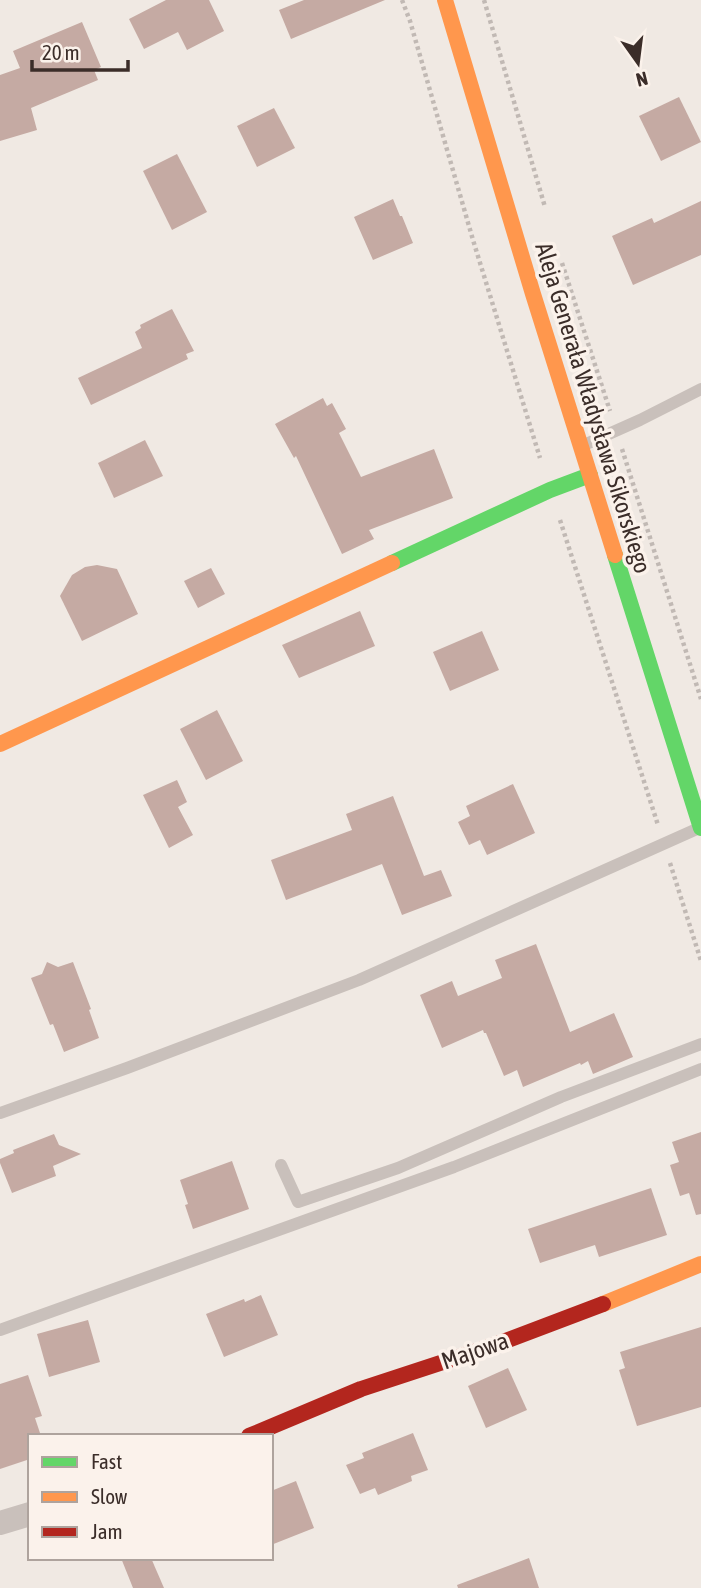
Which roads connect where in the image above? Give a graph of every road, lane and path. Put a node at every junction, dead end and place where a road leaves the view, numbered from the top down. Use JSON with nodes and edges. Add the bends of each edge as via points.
{"nodes":[{"id":1,"x":445,"y":0,"type":"edge"},
{"id":2,"x":484,"y":0,"type":"edge"},
{"id":3,"x":545,"y":207,"type":"dead end"},
{"id":4,"x":561,"y":259,"type":"dead end"},
{"id":5,"x":701,"y":389,"type":"edge"},
{"id":6,"x":616,"y":431,"type":"junction"},
{"id":7,"x":581,"y":447,"type":"junction"},
{"id":8,"x":590,"y":475,"type":"junction"},
{"id":9,"x":701,"y":699,"type":"edge"},
{"id":10,"x":0,"y":744,"type":"edge"},
{"id":11,"x":701,"y":828,"type":"edge"},
{"id":12,"x":701,"y":1044,"type":"edge"},
{"id":13,"x":701,"y":1069,"type":"edge"},
{"id":14,"x":0,"y":1113,"type":"edge"},
{"id":15,"x":281,"y":1165,"type":"dead end"},
{"id":16,"x":701,"y":1265,"type":"edge"},
{"id":17,"x":0,"y":1330,"type":"edge"},
{"id":18,"x":254,"y":1434,"type":"edge"},
{"id":19,"x":28,"y":1515,"type":"edge"},
{"id":20,"x":0,"y":1523,"type":"edge"}],
"edges":[{"from":1,"to":7,"type":"street","name":"Aleja Generała Władysława Sikorskiego"},
{"from":2,"to":3,"type":"path"},
{"from":4,"to":6,"type":"path"},
{"from":5,"to":6,"type":"lane"},
{"from":6,"to":7,"type":"lane"},
{"from":6,"to":9,"type":"path"},
{"from":7,"to":8,"type":"street","name":"Aleja Generała Władysława Sikorskiego"},
{"from":8,"to":10,"type":"street"},
{"from":8,"to":11,"type":"street","name":"Aleja Generała Władysława Sikorskiego"},
{"from":11,"to":14,"type":"lane","via":[[359,980]]},
{"from":12,"to":15,"type":"lane","via":[[561,1097],[398,1168],[298,1202]]},
{"from":13,"to":17,"type":"lane","via":[[454,1167]]},
{"from":16,"to":18,"type":"street","name":"Majowa"},
{"from":19,"to":20,"type":"street"}]}
